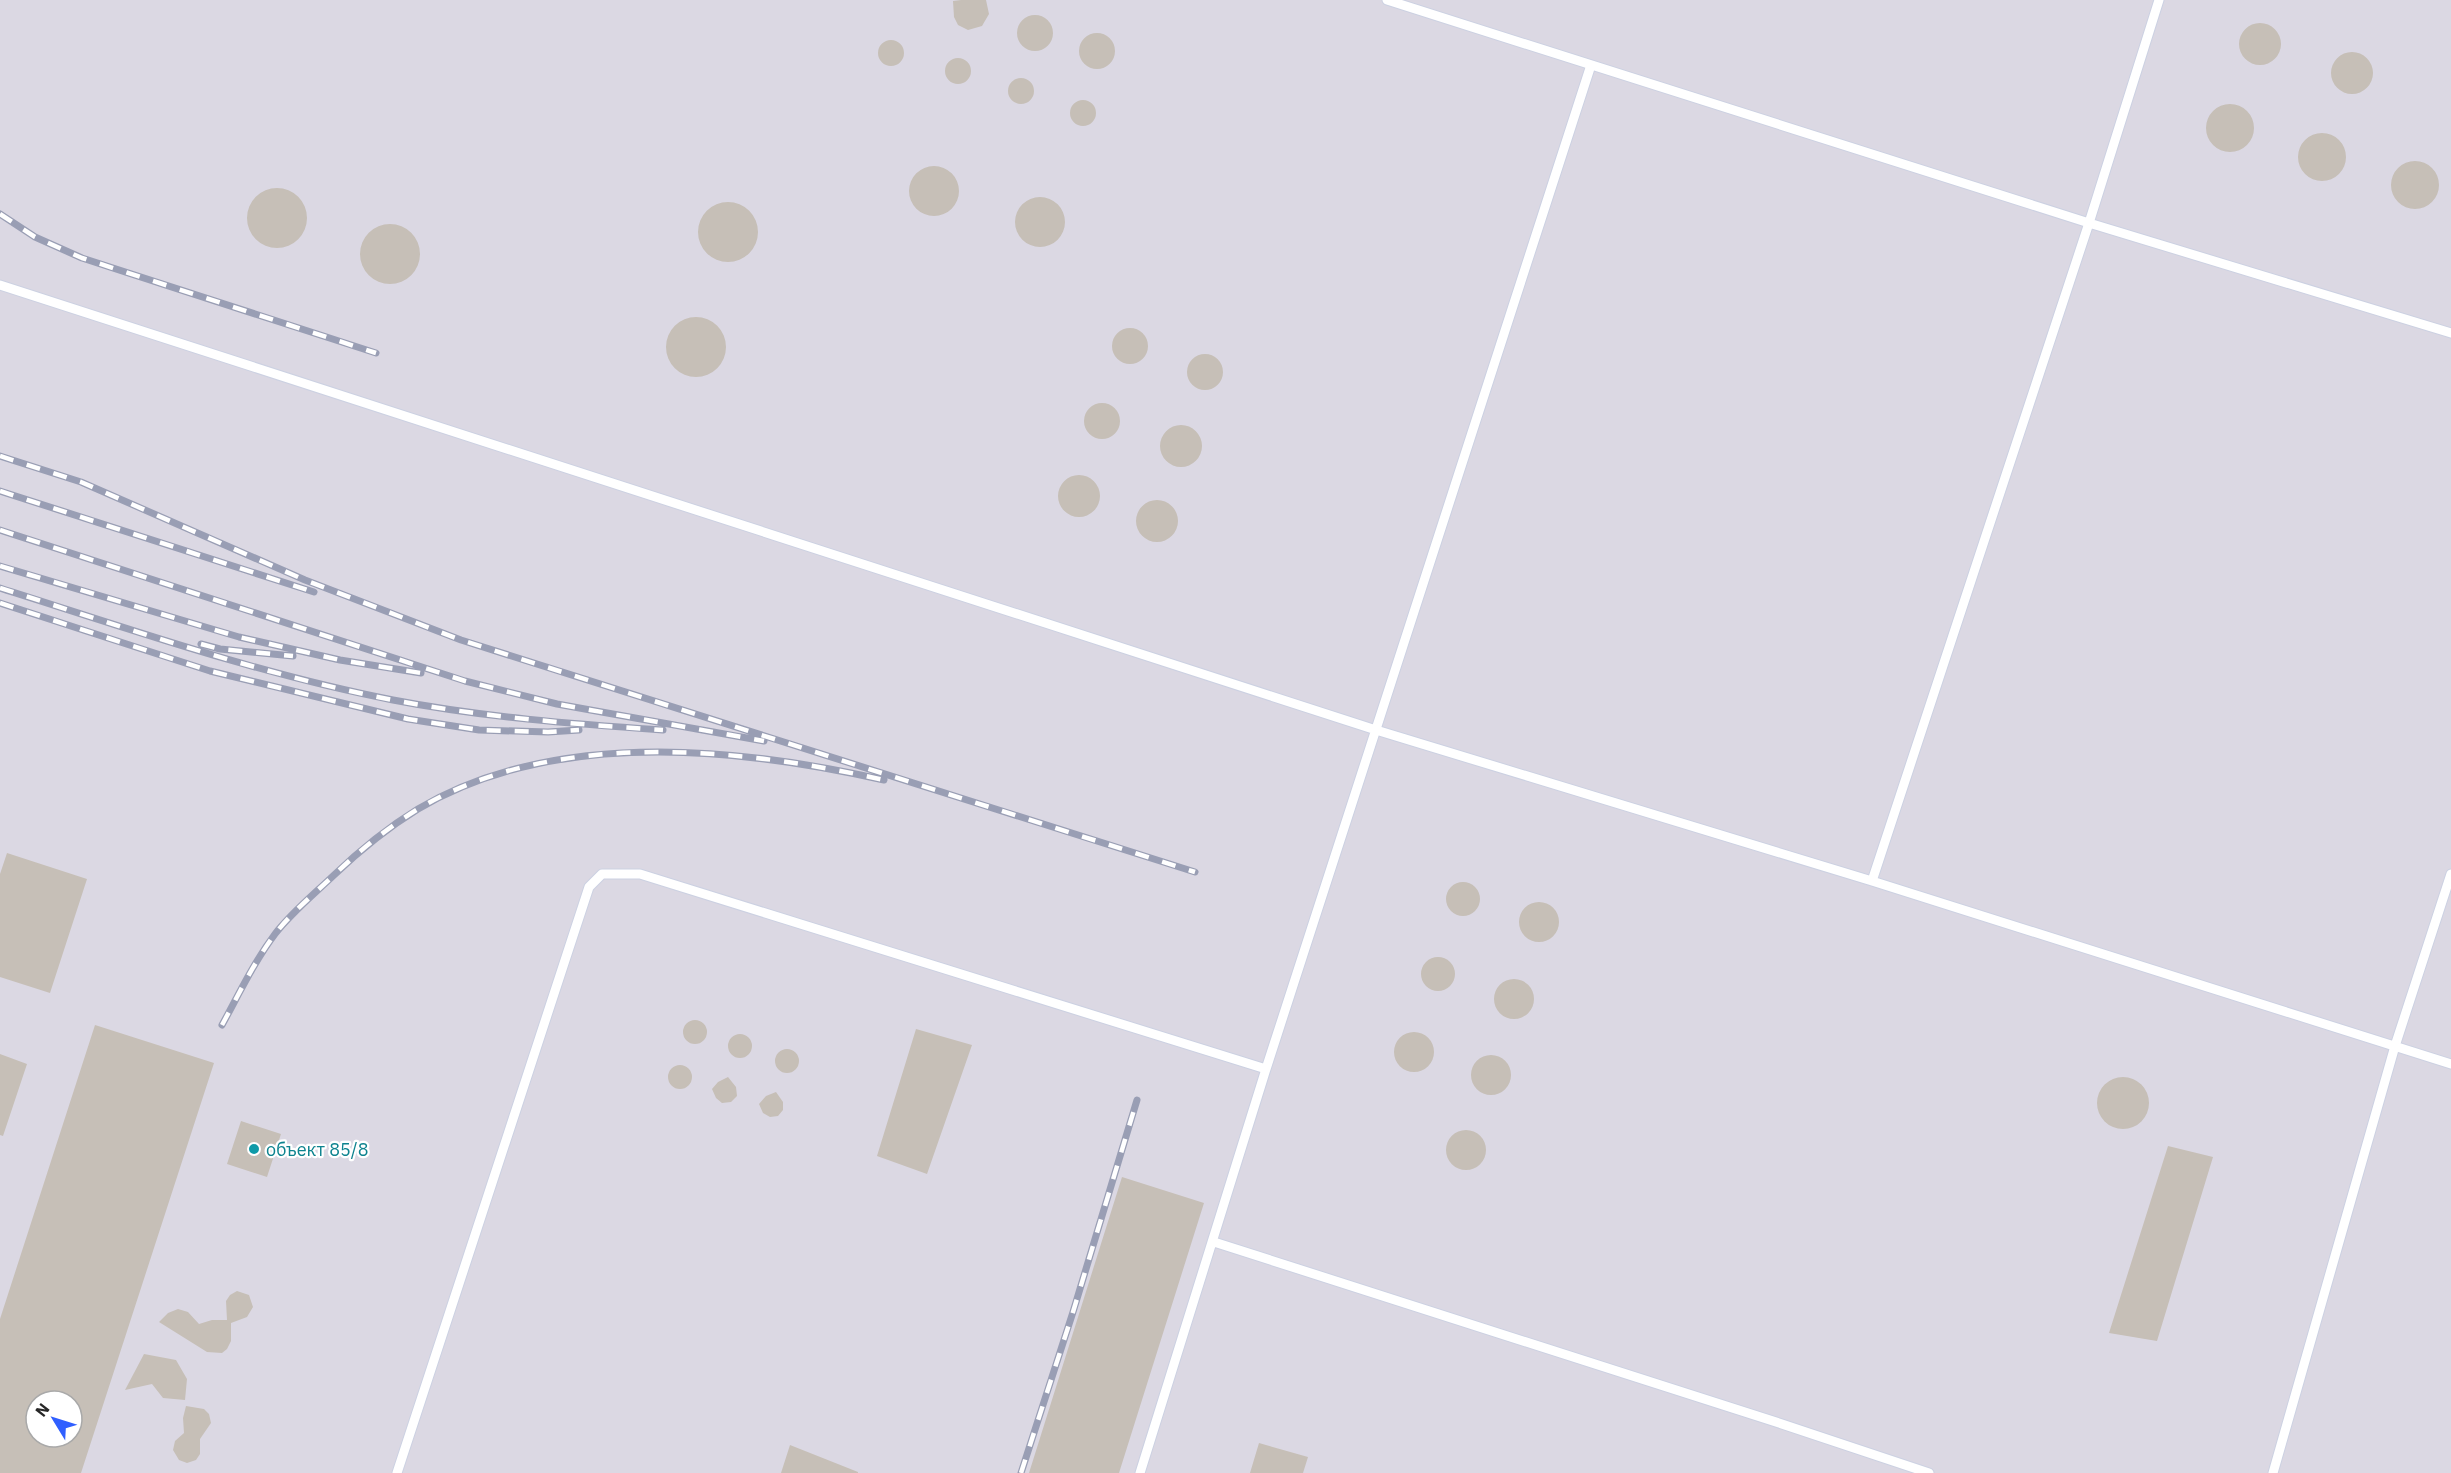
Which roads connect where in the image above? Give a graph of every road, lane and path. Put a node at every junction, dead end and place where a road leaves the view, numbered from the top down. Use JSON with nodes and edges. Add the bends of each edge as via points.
{"nodes":[{"id":1,"x":1387,"y":0,"type":"edge"},
{"id":2,"x":2159,"y":0,"type":"edge"},
{"id":3,"x":1591,"y":65,"type":"junction"},
{"id":4,"x":2089,"y":224,"type":"junction"},
{"id":5,"x":0,"y":285,"type":"edge"},
{"id":6,"x":2451,"y":333,"type":"edge"},
{"id":7,"x":1376,"y":730,"type":"junction"},
{"id":8,"x":2451,"y":874,"type":"edge"},
{"id":9,"x":1872,"y":881,"type":"junction"},
{"id":10,"x":2395,"y":1046,"type":"junction"},
{"id":11,"x":2451,"y":1064,"type":"edge"},
{"id":12,"x":1266,"y":1069,"type":"junction"},
{"id":13,"x":1214,"y":1242,"type":"junction"},
{"id":14,"x":397,"y":1473,"type":"edge"},
{"id":15,"x":1140,"y":1473,"type":"edge"},
{"id":16,"x":1929,"y":1473,"type":"edge"},
{"id":17,"x":2273,"y":1473,"type":"edge"}],
"edges":[{"from":1,"to":3,"type":"lane"},
{"from":2,"to":4,"type":"lane"},
{"from":3,"to":4,"type":"lane"},
{"from":3,"to":7,"type":"lane"},
{"from":4,"to":6,"type":"lane"},
{"from":4,"to":9,"type":"lane"},
{"from":5,"to":7,"type":"lane"},
{"from":7,"to":9,"type":"lane"},
{"from":7,"to":12,"type":"lane"},
{"from":8,"to":10,"type":"lane"},
{"from":9,"to":10,"type":"lane"},
{"from":10,"to":11,"type":"lane"},
{"from":10,"to":17,"type":"lane"},
{"from":12,"to":13,"type":"lane"},
{"from":12,"to":14,"type":"lane","via":[[640,874],[602,874],[589,887]]},
{"from":13,"to":15,"type":"lane"},
{"from":13,"to":16,"type":"lane"}]}
